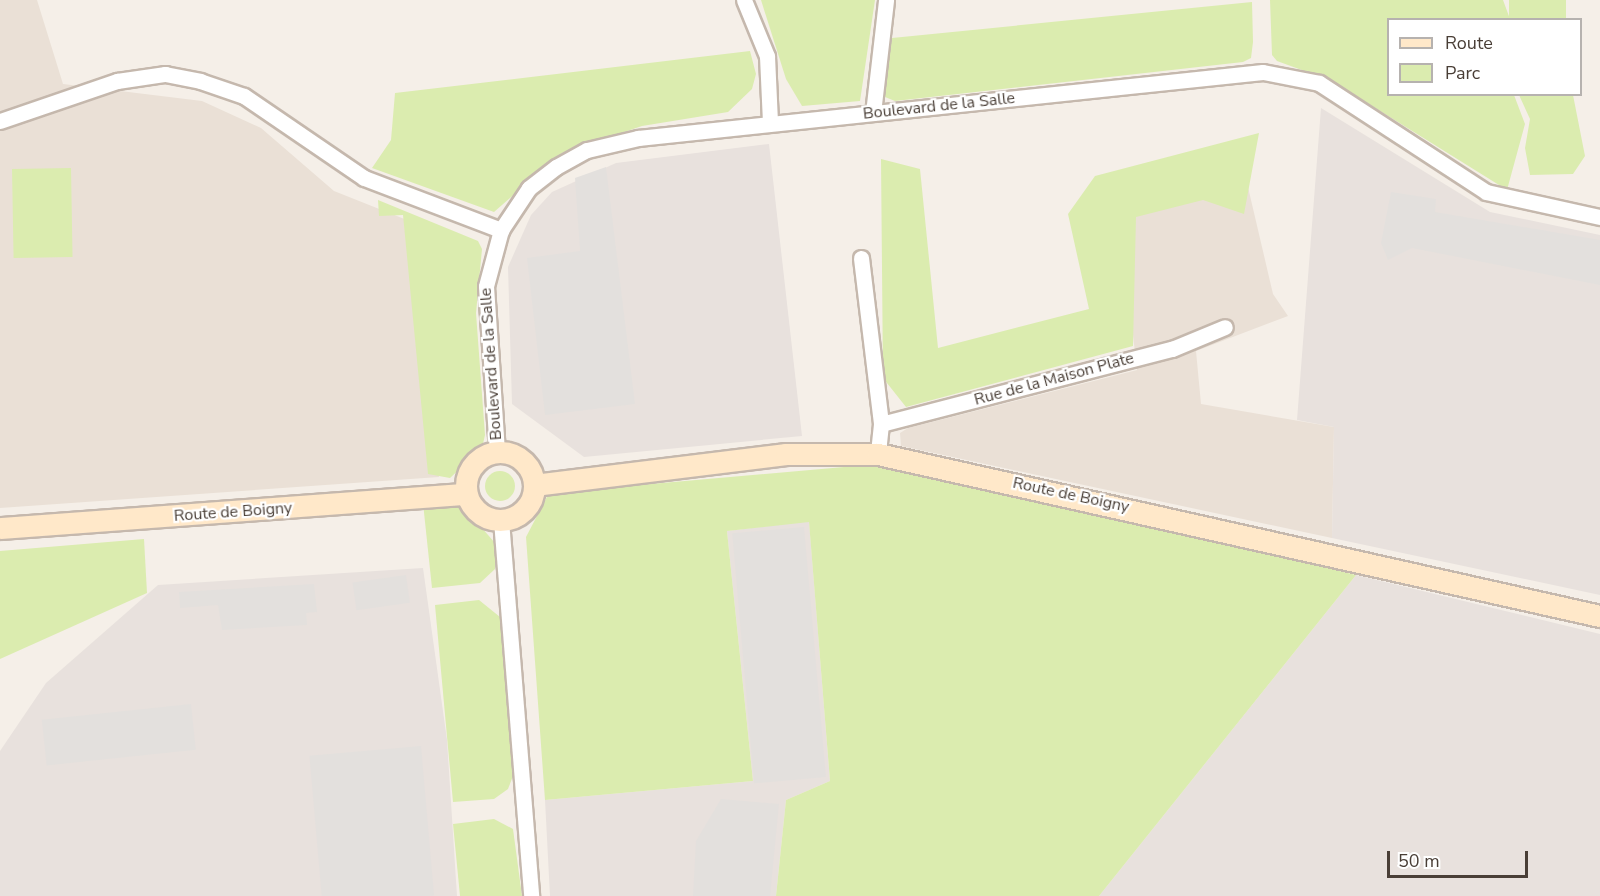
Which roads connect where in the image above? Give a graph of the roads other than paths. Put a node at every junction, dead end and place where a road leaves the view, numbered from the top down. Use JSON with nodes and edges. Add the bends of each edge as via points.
{"nodes":[{"id":1,"x":744,"y":0,"type":"edge"},
{"id":2,"x":886,"y":0,"type":"edge"},
{"id":3,"x":873,"y":113,"type":"junction"},
{"id":4,"x":0,"y":121,"type":"edge"},
{"id":5,"x":770,"y":122,"type":"junction"},
{"id":6,"x":1600,"y":217,"type":"edge"},
{"id":7,"x":501,"y":231,"type":"junction"},
{"id":8,"x":861,"y":258,"type":"dead end"},
{"id":9,"x":1225,"y":327,"type":"dead end"},
{"id":10,"x":881,"y":424,"type":"junction"},
{"id":11,"x":497,"y":452,"type":"junction"},
{"id":12,"x":878,"y":454,"type":"junction"},
{"id":13,"x":534,"y":485,"type":"junction"},
{"id":14,"x":466,"y":494,"type":"junction"},
{"id":15,"x":501,"y":520,"type":"junction"},
{"id":16,"x":0,"y":528,"type":"edge"},
{"id":17,"x":1600,"y":616,"type":"edge"},
{"id":18,"x":531,"y":896,"type":"edge"}],
"edges":[{"from":1,"to":5,"type":"street","via":[[767,56]]},
{"from":2,"to":3,"type":"street"},
{"from":3,"to":5,"type":"street","name":"Boulevard de la Salle"},
{"from":3,"to":6,"type":"street","name":"Boulevard de la Salle","via":[[1231,74],[1290,74],[1319,83],[1486,192]]},
{"from":4,"to":7,"type":"street","via":[[117,81],[165,74],[200,81],[244,96],[329,160],[364,178]]},
{"from":5,"to":7,"type":"street","name":"Boulevard de la Salle","via":[[638,138],[587,150],[529,188]]},
{"from":7,"to":11,"type":"street","name":"Boulevard de la Salle","via":[[486,286]]},
{"from":8,"to":10,"type":"street"},
{"from":9,"to":10,"type":"street","name":"Rue de la Maison Plate","via":[[1172,349]]},
{"from":10,"to":12,"type":"street"},
{"from":11,"to":13,"type":"street","via":[[526,464]]},
{"from":11,"to":14,"type":"street","via":[[471,468]]},
{"from":12,"to":13,"type":"street","name":"Route de Boigny","via":[[786,454]]},
{"from":12,"to":17,"type":"street","name":"Route de Boigny"},
{"from":13,"to":15,"type":"street","via":[[521,513]]},
{"from":14,"to":15,"type":"street","via":[[477,511]]},
{"from":14,"to":16,"type":"street","name":"Route de Boigny"},
{"from":15,"to":18,"type":"street"}]}
